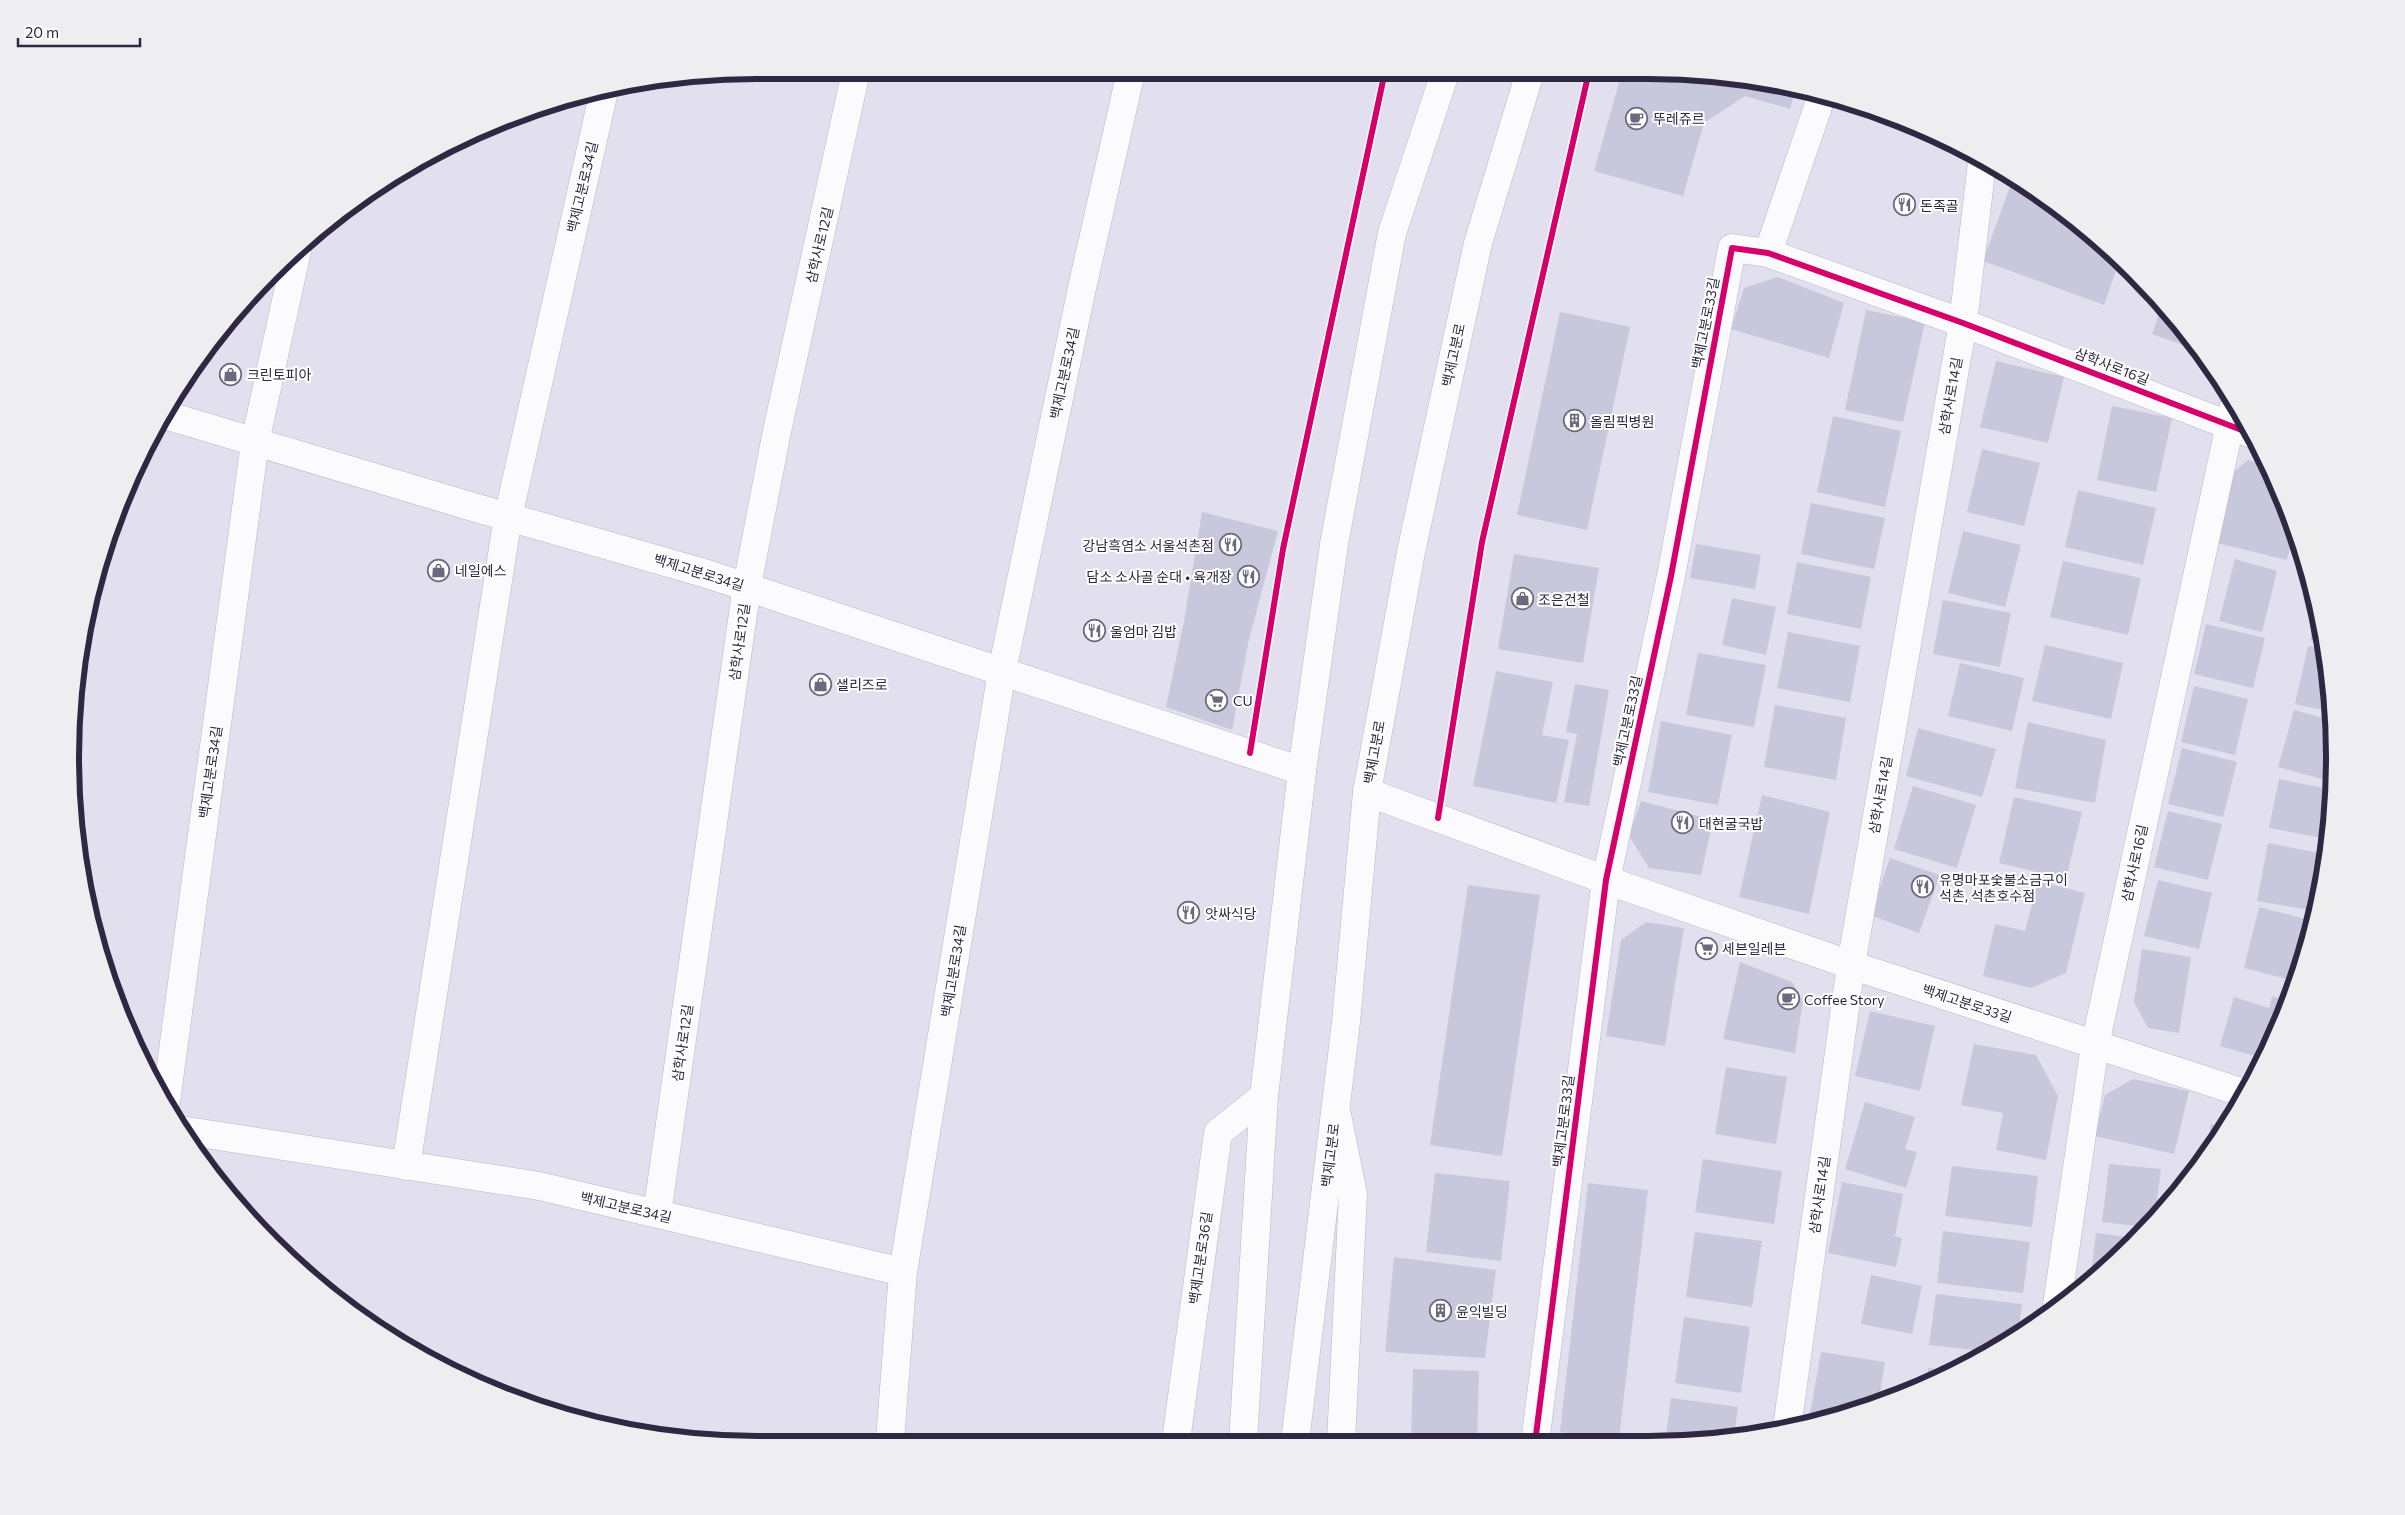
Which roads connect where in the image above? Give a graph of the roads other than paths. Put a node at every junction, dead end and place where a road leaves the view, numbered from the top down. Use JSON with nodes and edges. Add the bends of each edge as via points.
{"nodes":[{"id":1,"x":854,"y":79,"type":"edge"},
{"id":2,"x":1129,"y":79,"type":"edge"},
{"id":3,"x":1443,"y":79,"type":"edge"},
{"id":4,"x":1528,"y":79,"type":"edge"},
{"id":5,"x":603,"y":97,"type":"edge"},
{"id":6,"x":1820,"y":101,"type":"edge"},
{"id":7,"x":1982,"y":167,"type":"edge"},
{"id":8,"x":1768,"y":253,"type":"junction"},
{"id":9,"x":295,"y":262,"type":"edge"},
{"id":10,"x":1963,"y":323,"type":"junction"},
{"id":11,"x":171,"y":417,"type":"edge"},
{"id":12,"x":2235,"y":419,"type":"edge"},
{"id":13,"x":2238,"y":424,"type":"edge"},
{"id":14,"x":255,"y":442,"type":"junction"},
{"id":15,"x":508,"y":517,"type":"junction"},
{"id":16,"x":747,"y":586,"type":"junction"},
{"id":17,"x":1002,"y":671,"type":"junction"},
{"id":18,"x":1302,"y":771,"type":"junction"},
{"id":19,"x":1367,"y":792,"type":"junction"},
{"id":20,"x":1606,"y":880,"type":"junction"},
{"id":21,"x":1851,"y":965,"type":"junction"},
{"id":22,"x":2095,"y":1046,"type":"junction"},
{"id":23,"x":2238,"y":1091,"type":"edge"},
{"id":24,"x":167,"y":1092,"type":"edge"},
{"id":25,"x":1264,"y":1096,"type":"junction"},
{"id":26,"x":1336,"y":1110,"type":"junction"},
{"id":27,"x":191,"y":1132,"type":"edge"},
{"id":28,"x":406,"y":1166,"type":"junction"},
{"id":29,"x":657,"y":1214,"type":"junction"},
{"id":30,"x":903,"y":1272,"type":"junction"},
{"id":31,"x":2058,"y":1298,"type":"edge"},
{"id":32,"x":1787,"y":1421,"type":"edge"},
{"id":33,"x":890,"y":1436,"type":"edge"},
{"id":34,"x":1177,"y":1436,"type":"edge"},
{"id":35,"x":1243,"y":1436,"type":"edge"},
{"id":36,"x":1296,"y":1436,"type":"edge"},
{"id":37,"x":1340,"y":1436,"type":"edge"},
{"id":38,"x":1537,"y":1436,"type":"edge"}],
"edges":[{"from":1,"to":16,"type":"street","name":"삼학사로12길","via":[[777,431]]},
{"from":2,"to":17,"type":"street","name":"백제고분로34길"},
{"from":3,"to":18,"type":"street","via":[[1392,233],[1334,544]]},
{"from":4,"to":19,"type":"street","name":"백제고분로","via":[[1478,242],[1411,552]]},
{"from":5,"to":15,"type":"street","name":"백제고분로34길"},
{"from":6,"to":8,"type":"street"},
{"from":7,"to":10,"type":"street","name":"삼학사로14길"},
{"from":8,"to":10,"type":"street","name":"백제고분로33길"},
{"from":8,"to":20,"type":"street","name":"백제고분로33길","via":[[1732,248],[1671,576]]},
{"from":9,"to":14,"type":"street","name":"백제고분로34길"},
{"from":10,"to":12,"type":"street","name":"삼학사로16길"},
{"from":10,"to":21,"type":"street","name":"삼학사로14길"},
{"from":11,"to":14,"type":"street","name":"백제고분로34길"},
{"from":13,"to":22,"type":"street","name":"삼학사로16길"},
{"from":14,"to":15,"type":"street","name":"백제고분로34길"},
{"from":14,"to":24,"type":"street","name":"백제고분로34길"},
{"from":15,"to":16,"type":"street","name":"백제고분로34길"},
{"from":15,"to":28,"type":"street","name":"백제고분로34길"},
{"from":16,"to":17,"type":"street","name":"백제고분로34길"},
{"from":16,"to":29,"type":"street","name":"삼학사로12길"},
{"from":17,"to":18,"type":"street","name":"백제고분로34길"},
{"from":17,"to":30,"type":"street","name":"백제고분로34길"},
{"from":18,"to":25,"type":"street"},
{"from":19,"to":20,"type":"street","name":"백제고분로33길"},
{"from":19,"to":26,"type":"street","name":"백제고분로"},
{"from":20,"to":21,"type":"street","name":"백제고분로33길"},
{"from":20,"to":38,"type":"street","name":"백제고분로33길"},
{"from":21,"to":22,"type":"street","name":"백제고분로33길"},
{"from":21,"to":32,"type":"street","name":"삼학사로14길"},
{"from":22,"to":23,"type":"street","name":"백제고분로33길"},
{"from":22,"to":31,"type":"street","name":"삼학사로16길"},
{"from":25,"to":34,"type":"street","name":"백제고분로36길","via":[[1218,1133]]},
{"from":25,"to":35,"type":"street"},
{"from":26,"to":36,"type":"street","name":"백제고분로"},
{"from":26,"to":37,"type":"street","via":[[1353,1194]]},
{"from":27,"to":28,"type":"street","name":"백제고분로34길"},
{"from":28,"to":29,"type":"street","name":"백제고분로34길","via":[[538,1186]]},
{"from":29,"to":30,"type":"street","name":"백제고분로34길"},
{"from":30,"to":33,"type":"street","name":"백제고분로34길"}]}
